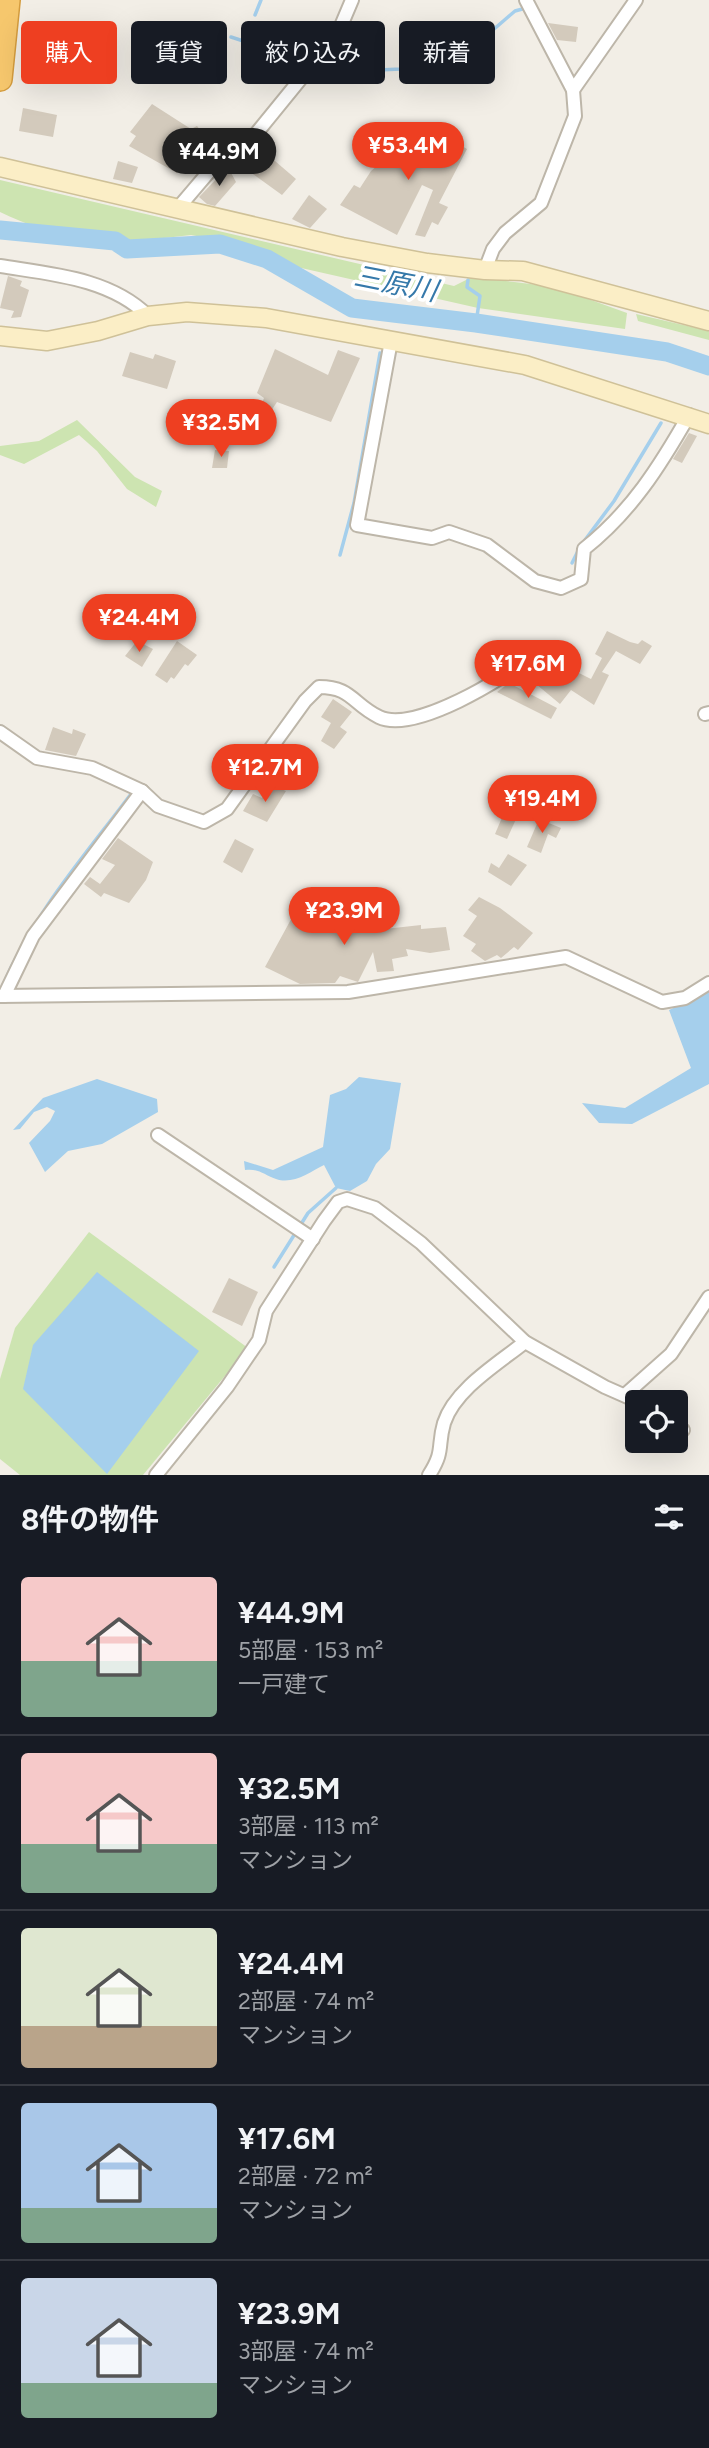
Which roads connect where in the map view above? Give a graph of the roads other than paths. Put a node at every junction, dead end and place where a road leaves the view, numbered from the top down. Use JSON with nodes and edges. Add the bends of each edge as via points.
{"nodes":[{"id":1,"x":8,"y":0,"type":"edge"},
{"id":2,"x":352,"y":0,"type":"edge"},
{"id":3,"x":526,"y":0,"type":"edge"},
{"id":4,"x":636,"y":0,"type":"edge"},
{"id":5,"x":0,"y":79,"type":"edge"},
{"id":6,"x":573,"y":90,"type":"junction"},
{"id":7,"x":0,"y":167,"type":"edge"},
{"id":8,"x":179,"y":207,"type":"junction"},
{"id":9,"x":0,"y":266,"type":"edge"},
{"id":10,"x":485,"y":270,"type":"junction"},
{"id":11,"x":148,"y":316,"type":"junction"},
{"id":12,"x":709,"y":321,"type":"edge"},
{"id":13,"x":0,"y":336,"type":"edge"},
{"id":14,"x":391,"y":341,"type":"junction"},
{"id":15,"x":689,"y":415,"type":"junction"},
{"id":16,"x":709,"y":424,"type":"edge"},
{"id":17,"x":533,"y":655,"type":"dead end"},
{"id":18,"x":0,"y":732,"type":"edge"},
{"id":19,"x":142,"y":791,"type":"junction"},
{"id":20,"x":709,"y":982,"type":"edge"},
{"id":21,"x":2,"y":996,"type":"edge"},
{"id":22,"x":158,"y":1135,"type":"dead end"},
{"id":23,"x":313,"y":1239,"type":"junction"},
{"id":24,"x":709,"y":1297,"type":"edge"},
{"id":25,"x":525,"y":1342,"type":"junction"},
{"id":26,"x":630,"y":1390,"type":"edge"},
{"id":27,"x":625,"y":1394,"type":"edge"},
{"id":28,"x":156,"y":1475,"type":"edge"},
{"id":29,"x":429,"y":1475,"type":"edge"}],
"edges":[{"from":1,"to":5,"type":"highway"},
{"from":2,"to":8,"type":"street","via":[[338,33],[255,135],[213,167]]},
{"from":3,"to":6,"type":"street"},
{"from":4,"to":6,"type":"street"},
{"from":6,"to":10,"type":"street","via":[[575,116],[541,203],[505,233]]},
{"from":7,"to":8,"type":"street"},
{"from":8,"to":10,"type":"street","via":[[342,247]]},
{"from":9,"to":11,"type":"street","via":[[102,285],[135,303]]},
{"from":10,"to":12,"type":"street","via":[[523,271]]},
{"from":11,"to":13,"type":"street","via":[[47,341]]},
{"from":11,"to":14,"type":"street","via":[[187,312],[266,318]]},
{"from":14,"to":15,"type":"street","via":[[525,365]]},
{"from":14,"to":15,"type":"street","via":[[357,525],[432,538],[449,532],[486,545],[535,581],[561,588],[581,579],[584,548],[610,528],[652,480]]},
{"from":15,"to":16,"type":"street"},
{"from":17,"to":19,"type":"street","via":[[441,709],[413,719],[386,719],[338,687],[319,687],[228,809],[204,822],[158,806]]},
{"from":18,"to":19,"type":"street","via":[[37,758],[92,768]]},
{"from":19,"to":21,"type":"street","via":[[33,936]]},
{"from":20,"to":21,"type":"street","via":[[685,998],[662,1002],[566,957],[348,992]]},
{"from":22,"to":23,"type":"street"},
{"from":23,"to":25,"type":"street","via":[[338,1202],[347,1199],[375,1208],[421,1242]]},
{"from":23,"to":28,"type":"street","via":[[266,1311],[259,1340]]},
{"from":24,"to":26,"type":"street","via":[[671,1354]]},
{"from":25,"to":27,"type":"street"},
{"from":25,"to":29,"type":"street","via":[[454,1406],[444,1423],[440,1457]]}]}
